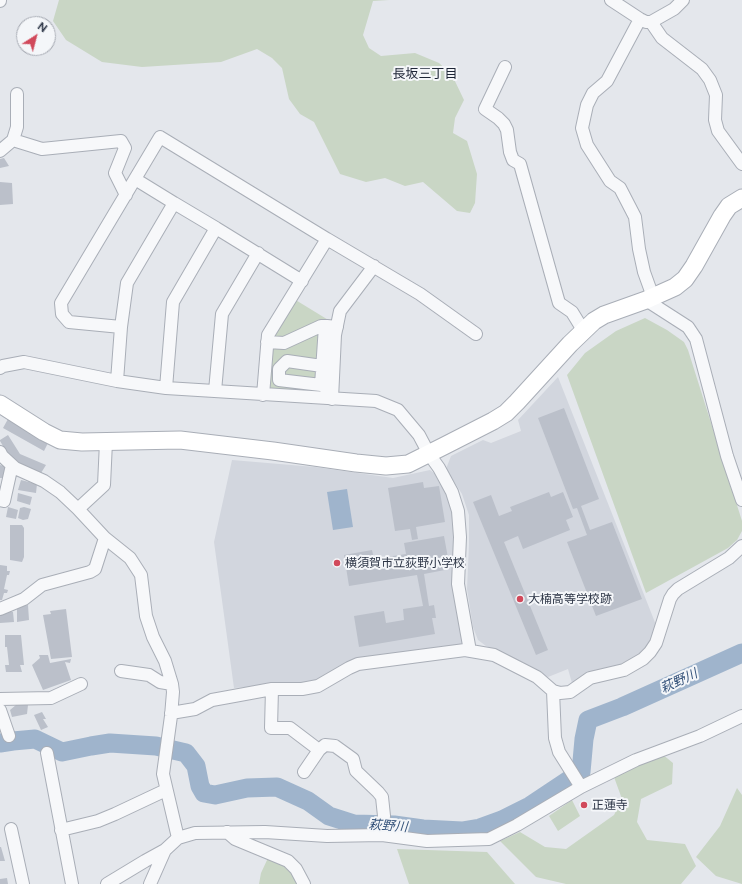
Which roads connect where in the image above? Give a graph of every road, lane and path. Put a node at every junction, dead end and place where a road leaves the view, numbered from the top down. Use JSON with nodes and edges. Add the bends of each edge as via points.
{"nodes":[{"id":1,"x":611,"y":0,"type":"edge"},
{"id":2,"x":683,"y":0,"type":"edge"},
{"id":3,"x":645,"y":20,"type":"junction"},
{"id":4,"x":505,"y":67,"type":"dead end"},
{"id":5,"x":17,"y":94,"type":"dead end"},
{"id":6,"x":12,"y":140,"type":"junction"},
{"id":7,"x":0,"y":151,"type":"edge"},
{"id":8,"x":742,"y":164,"type":"edge"},
{"id":9,"x":136,"y":179,"type":"junction"},
{"id":10,"x":126,"y":195,"type":"junction"},
{"id":11,"x":742,"y":198,"type":"edge"},
{"id":12,"x":174,"y":203,"type":"junction"},
{"id":13,"x":216,"y":228,"type":"junction"},
{"id":14,"x":327,"y":239,"type":"junction"},
{"id":15,"x":258,"y":253,"type":"junction"},
{"id":16,"x":374,"y":266,"type":"junction"},
{"id":17,"x":302,"y":281,"type":"junction"},
{"id":18,"x":650,"y":299,"type":"junction"},
{"id":19,"x":331,"y":326,"type":"junction"},
{"id":20,"x":121,"y":327,"type":"junction"},
{"id":21,"x":583,"y":330,"type":"junction"},
{"id":22,"x":476,"y":334,"type":"dead end"},
{"id":23,"x":267,"y":342,"type":"junction"},
{"id":24,"x":284,"y":343,"type":"junction"},
{"id":25,"x":286,"y":361,"type":"junction"},
{"id":26,"x":322,"y":366,"type":"junction"},
{"id":27,"x":0,"y":368,"type":"edge"},
{"id":28,"x":117,"y":381,"type":"junction"},
{"id":29,"x":321,"y":385,"type":"junction"},
{"id":30,"x":166,"y":388,"type":"junction"},
{"id":31,"x":215,"y":391,"type":"junction"},
{"id":32,"x":263,"y":395,"type":"junction"},
{"id":33,"x":332,"y":395,"type":"junction"},
{"id":34,"x":0,"y":404,"type":"edge"},
{"id":35,"x":106,"y":442,"type":"junction"},
{"id":36,"x":0,"y":452,"type":"edge"},
{"id":37,"x":429,"y":454,"type":"junction"},
{"id":38,"x":12,"y":465,"type":"junction"},
{"id":39,"x":739,"y":480,"type":"edge"},
{"id":40,"x":0,"y":500,"type":"edge"},
{"id":41,"x":742,"y":500,"type":"edge"},
{"id":42,"x":78,"y":509,"type":"junction"},
{"id":43,"x":105,"y":538,"type":"junction"},
{"id":44,"x":742,"y":546,"type":"edge"},
{"id":45,"x":0,"y":609,"type":"edge"},
{"id":46,"x":470,"y":651,"type":"junction"},
{"id":47,"x":121,"y":671,"type":"dead end"},
{"id":48,"x":81,"y":684,"type":"dead end"},
{"id":49,"x":172,"y":684,"type":"junction"},
{"id":50,"x":272,"y":690,"type":"junction"},
{"id":51,"x":553,"y":691,"type":"junction"},
{"id":52,"x":0,"y":699,"type":"edge"},
{"id":53,"x":0,"y":710,"type":"edge"},
{"id":54,"x":171,"y":713,"type":"junction"},
{"id":55,"x":741,"y":719,"type":"edge"},
{"id":56,"x":9,"y":736,"type":"dead end"},
{"id":57,"x":319,"y":750,"type":"junction"},
{"id":58,"x":46,"y":753,"type":"dead end"},
{"id":59,"x":304,"y":772,"type":"dead end"},
{"id":60,"x":581,"y":786,"type":"junction"},
{"id":61,"x":166,"y":790,"type":"junction"},
{"id":62,"x":11,"y":829,"type":"dead end"},
{"id":63,"x":61,"y":830,"type":"junction"},
{"id":64,"x":227,"y":832,"type":"junction"},
{"id":65,"x":383,"y":832,"type":"junction"},
{"id":66,"x":178,"y":838,"type":"junction"},
{"id":67,"x":166,"y":850,"type":"junction"},
{"id":68,"x":23,"y":884,"type":"edge"},
{"id":69,"x":72,"y":884,"type":"edge"},
{"id":70,"x":107,"y":884,"type":"edge"},
{"id":71,"x":150,"y":884,"type":"edge"},
{"id":72,"x":304,"y":884,"type":"edge"}],
"edges":[{"from":1,"to":3,"type":"street"},
{"from":2,"to":3,"type":"street","via":[[674,9]]},
{"from":3,"to":8,"type":"street","via":[[662,38],[702,69],[710,80],[716,95],[715,120],[718,131]]},
{"from":3,"to":18,"type":"street","via":[[607,81],[593,93],[587,105],[582,128],[587,145],[610,181],[620,188],[635,217]]},
{"from":4,"to":21,"type":"street","via":[[485,109],[498,118],[507,130],[510,152],[513,160],[520,164],[559,303],[572,312]]},
{"from":5,"to":6,"type":"street","via":[[17,127]]},
{"from":6,"to":7,"type":"street"},
{"from":6,"to":10,"type":"street","via":[[42,149],[121,141],[125,148],[115,173]]},
{"from":9,"to":10,"type":"street"},
{"from":9,"to":12,"type":"street"},
{"from":9,"to":14,"type":"street","via":[[160,137]]},
{"from":10,"to":20,"type":"street","via":[[61,303],[62,314],[69,322]]},
{"from":11,"to":18,"type":"street","via":[[729,206],[685,279]]},
{"from":12,"to":13,"type":"street"},
{"from":12,"to":20,"type":"street","via":[[127,283]]},
{"from":13,"to":15,"type":"street"},
{"from":13,"to":30,"type":"street","via":[[173,302]]},
{"from":14,"to":16,"type":"street"},
{"from":14,"to":17,"type":"street"},
{"from":15,"to":17,"type":"street"},
{"from":15,"to":31,"type":"street","via":[[222,314]]},
{"from":16,"to":19,"type":"street"},
{"from":16,"to":22,"type":"street","via":[[420,294]]},
{"from":17,"to":23,"type":"street","via":[[268,335]]},
{"from":18,"to":21,"type":"street","via":[[604,315]]},
{"from":18,"to":39,"type":"street","via":[[688,326],[696,339],[727,456]]},
{"from":19,"to":24,"type":"street","via":[[321,326]]},
{"from":19,"to":26,"type":"street"},
{"from":19,"to":33,"type":"street"},
{"from":20,"to":28,"type":"street"},
{"from":21,"to":37,"type":"street","via":[[506,413]]},
{"from":23,"to":24,"type":"street"},
{"from":23,"to":32,"type":"street"},
{"from":24,"to":25,"type":"street","via":[[279,352]]},
{"from":25,"to":26,"type":"street"},
{"from":25,"to":29,"type":"street","via":[[279,369],[279,380]]},
{"from":26,"to":29,"type":"street"},
{"from":27,"to":28,"type":"street","via":[[24,362]]},
{"from":28,"to":30,"type":"street"},
{"from":29,"to":33,"type":"street"},
{"from":30,"to":31,"type":"street"},
{"from":31,"to":32,"type":"street"},
{"from":32,"to":33,"type":"street"},
{"from":33,"to":37,"type":"street","via":[[376,401],[398,410],[419,435]]},
{"from":34,"to":35,"type":"street","via":[[60,440]]},
{"from":35,"to":37,"type":"street","via":[[180,440],[386,466],[408,464]]},
{"from":35,"to":42,"type":"street","via":[[104,485]]},
{"from":36,"to":38,"type":"street"},
{"from":37,"to":46,"type":"street","via":[[440,468],[458,511],[458,584]]},
{"from":38,"to":40,"type":"street","via":[[4,501]]},
{"from":38,"to":42,"type":"street","via":[[44,480]]},
{"from":39,"to":41,"type":"street"},
{"from":42,"to":43,"type":"street"},
{"from":43,"to":45,"type":"street","via":[[95,568],[90,572],[42,585],[24,599]]},
{"from":43,"to":49,"type":"street","via":[[130,558],[141,575],[146,616]]},
{"from":44,"to":51,"type":"street","via":[[729,558],[673,594],[656,643],[643,658],[624,670],[590,678],[570,692]]},
{"from":46,"to":50,"type":"street","via":[[358,664],[318,686],[302,690]]},
{"from":46,"to":51,"type":"street","via":[[494,655],[538,677]]},
{"from":47,"to":49,"type":"street","via":[[149,676],[160,682]]},
{"from":48,"to":52,"type":"street","via":[[51,698]]},
{"from":49,"to":54,"type":"street"},
{"from":50,"to":54,"type":"street","via":[[212,700],[195,710]]},
{"from":50,"to":57,"type":"street","via":[[271,728],[290,728]]},
{"from":51,"to":60,"type":"street","via":[[555,738],[559,752]]},
{"from":53,"to":56,"type":"street"},
{"from":54,"to":61,"type":"street","via":[[163,774]]},
{"from":55,"to":60,"type":"street","via":[[636,760]]},
{"from":57,"to":59,"type":"street"},
{"from":57,"to":65,"type":"street","via":[[325,746],[335,746],[353,759],[356,771],[382,797]]},
{"from":58,"to":63,"type":"street"},
{"from":60,"to":65,"type":"street","via":[[517,825],[488,839],[427,841]]},
{"from":61,"to":63,"type":"street","via":[[98,821]]},
{"from":61,"to":66,"type":"street"},
{"from":62,"to":68,"type":"street"},
{"from":63,"to":69,"type":"street"},
{"from":64,"to":65,"type":"street","via":[[327,836]]},
{"from":64,"to":66,"type":"street","via":[[194,833]]},
{"from":64,"to":72,"type":"street","via":[[236,839],[288,861]]},
{"from":66,"to":67,"type":"street"},
{"from":67,"to":70,"type":"street"},
{"from":67,"to":71,"type":"street"}]}
